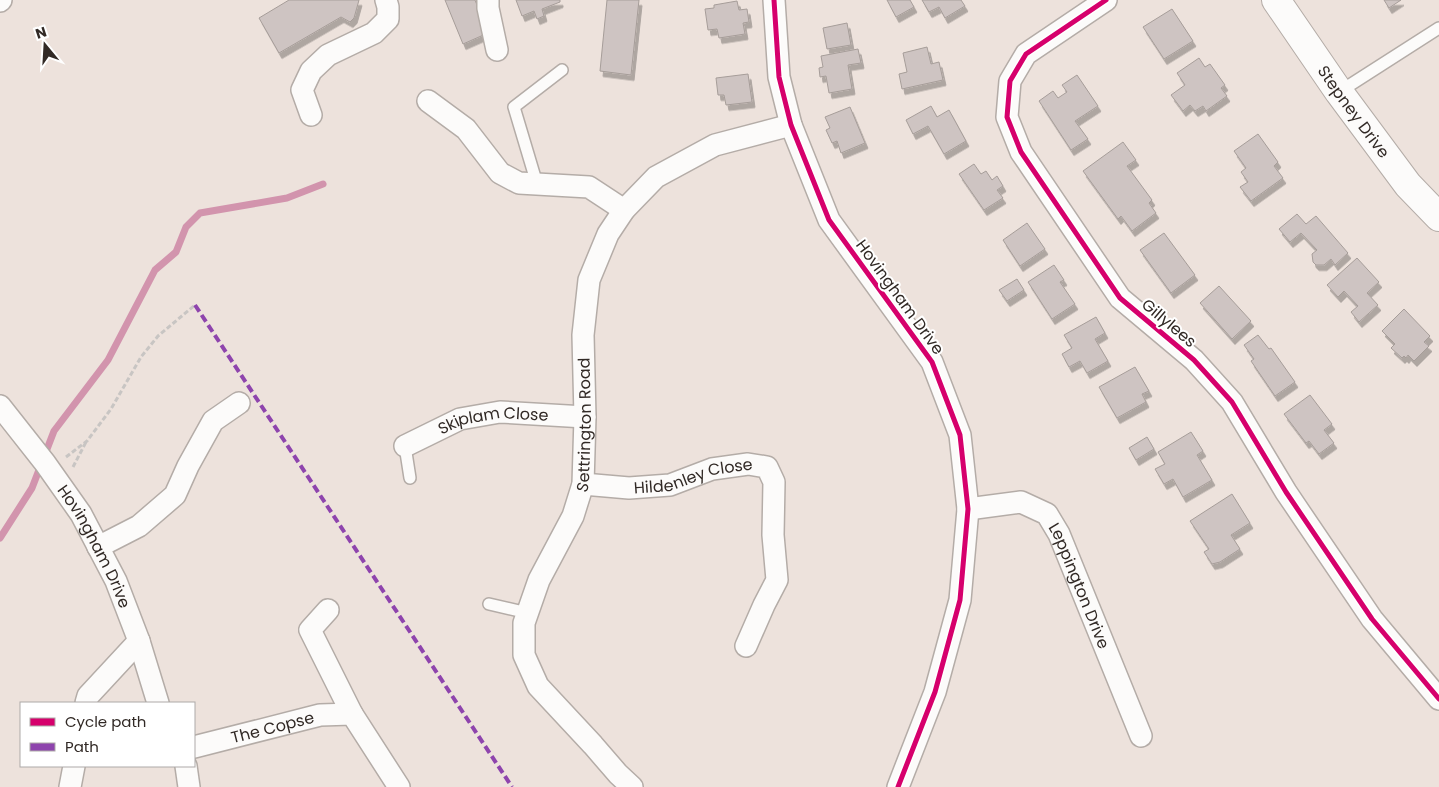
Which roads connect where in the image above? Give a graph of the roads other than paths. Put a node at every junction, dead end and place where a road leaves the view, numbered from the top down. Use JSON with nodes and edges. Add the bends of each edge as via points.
{"nodes":[{"id":1,"x":386,"y":0,"type":"edge"},
{"id":2,"x":488,"y":0,"type":"edge"},
{"id":3,"x":774,"y":0,"type":"edge"},
{"id":4,"x":1106,"y":0,"type":"edge"},
{"id":5,"x":1276,"y":0,"type":"edge"},
{"id":6,"x":1439,"y":28,"type":"edge"},
{"id":7,"x":497,"y":50,"type":"dead end"},
{"id":8,"x":562,"y":70,"type":"dead end"},
{"id":9,"x":1339,"y":92,"type":"junction"},
{"id":10,"x":428,"y":101,"type":"dead end"},
{"id":11,"x":310,"y":115,"type":"dead end"},
{"id":12,"x":791,"y":125,"type":"junction"},
{"id":13,"x":537,"y":184,"type":"junction"},
{"id":14,"x":624,"y":210,"type":"junction"},
{"id":15,"x":1439,"y":217,"type":"edge"},
{"id":16,"x":238,"y":403,"type":"dead end"},
{"id":17,"x":0,"y":406,"type":"edge"},
{"id":18,"x":585,"y":417,"type":"junction"},
{"id":19,"x":405,"y":446,"type":"joint"},
{"id":20,"x":410,"y":478,"type":"dead end"},
{"id":21,"x":583,"y":484,"type":"junction"},
{"id":22,"x":968,"y":508,"type":"junction"},
{"id":23,"x":98,"y":547,"type":"junction"},
{"id":24,"x":489,"y":604,"type":"dead end"},
{"id":25,"x":328,"y":610,"type":"dead end"},
{"id":26,"x":528,"y":613,"type":"junction"},
{"id":27,"x":139,"y":641,"type":"junction"},
{"id":28,"x":746,"y":646,"type":"dead end"},
{"id":29,"x":1439,"y":699,"type":"edge"},
{"id":30,"x":86,"y":702,"type":"edge"},
{"id":31,"x":158,"y":702,"type":"edge"},
{"id":32,"x":352,"y":714,"type":"junction"},
{"id":33,"x":1141,"y":736,"type":"dead end"},
{"id":34,"x":195,"y":746,"type":"edge"},
{"id":35,"x":74,"y":767,"type":"edge"},
{"id":36,"x":186,"y":767,"type":"edge"},
{"id":37,"x":70,"y":787,"type":"edge"},
{"id":38,"x":190,"y":787,"type":"edge"},
{"id":39,"x":399,"y":787,"type":"edge"},
{"id":40,"x":632,"y":787,"type":"edge"},
{"id":41,"x":898,"y":787,"type":"edge"}],
"edges":[{"from":1,"to":11,"type":"street","via":[[388,20],[374,33],[328,55],[311,71],[302,90]]},
{"from":2,"to":7,"type":"street"},
{"from":3,"to":12,"type":"street","name":"Hovingham Drive","via":[[779,77]]},
{"from":4,"to":29,"type":"street","name":"Gillylees","via":[[1026,54],[1010,81],[1007,117],[1020,152],[1120,298],[1194,360],[1232,402],[1286,492],[1372,619]]},
{"from":5,"to":9,"type":"street","name":"Stepney Drive"},
{"from":6,"to":9,"type":"lane"},
{"from":8,"to":13,"type":"lane","via":[[514,107]]},
{"from":9,"to":15,"type":"street","name":"Stepney Drive","via":[[1408,185]]},
{"from":10,"to":13,"type":"street","via":[[466,129],[500,173],[519,183]]},
{"from":12,"to":14,"type":"street","name":"Settrington Road","via":[[715,145],[656,177]]},
{"from":12,"to":22,"type":"street","name":"Hovingham Drive","via":[[829,220],[932,362],[960,435]]},
{"from":13,"to":14,"type":"street","via":[[589,187]]},
{"from":14,"to":18,"type":"street","name":"Settrington Road","via":[[608,234],[589,280],[582,334]]},
{"from":16,"to":23,"type":"street","via":[[213,421],[175,495],[139,526]]},
{"from":17,"to":23,"type":"street","name":"Hovingham Drive","via":[[81,514]]},
{"from":18,"to":19,"type":"street","name":"Skiplam Close","via":[[500,412],[460,418]]},
{"from":18,"to":21,"type":"street","name":"Settrington Road"},
{"from":19,"to":20,"type":"lane"},
{"from":21,"to":26,"type":"street","name":"Settrington Road","via":[[573,516],[539,580]]},
{"from":21,"to":28,"type":"street","name":"Hildenley Close","via":[[629,488],[670,485],[712,469],[748,464],[767,467],[774,482],[773,535],[777,580]]},
{"from":22,"to":33,"type":"street","name":"Leppington Drive","via":[[1021,502],[1047,514]]},
{"from":22,"to":41,"type":"street","name":"Hovingham Drive","via":[[960,600],[935,692]]},
{"from":23,"to":27,"type":"street","name":"Hovingham Drive","via":[[116,581]]},
{"from":24,"to":26,"type":"lane"},
{"from":25,"to":32,"type":"street","via":[[310,630]]},
{"from":26,"to":40,"type":"street","name":"Settrington Road","via":[[524,623],[524,655],[538,686]]},
{"from":27,"to":30,"type":"street","via":[[88,696]]},
{"from":27,"to":31,"type":"street","name":"Hovingham Drive"},
{"from":32,"to":34,"type":"street","name":"The Copse","via":[[320,715]]},
{"from":32,"to":39,"type":"street"},
{"from":35,"to":37,"type":"street"},
{"from":36,"to":38,"type":"street"}]}
